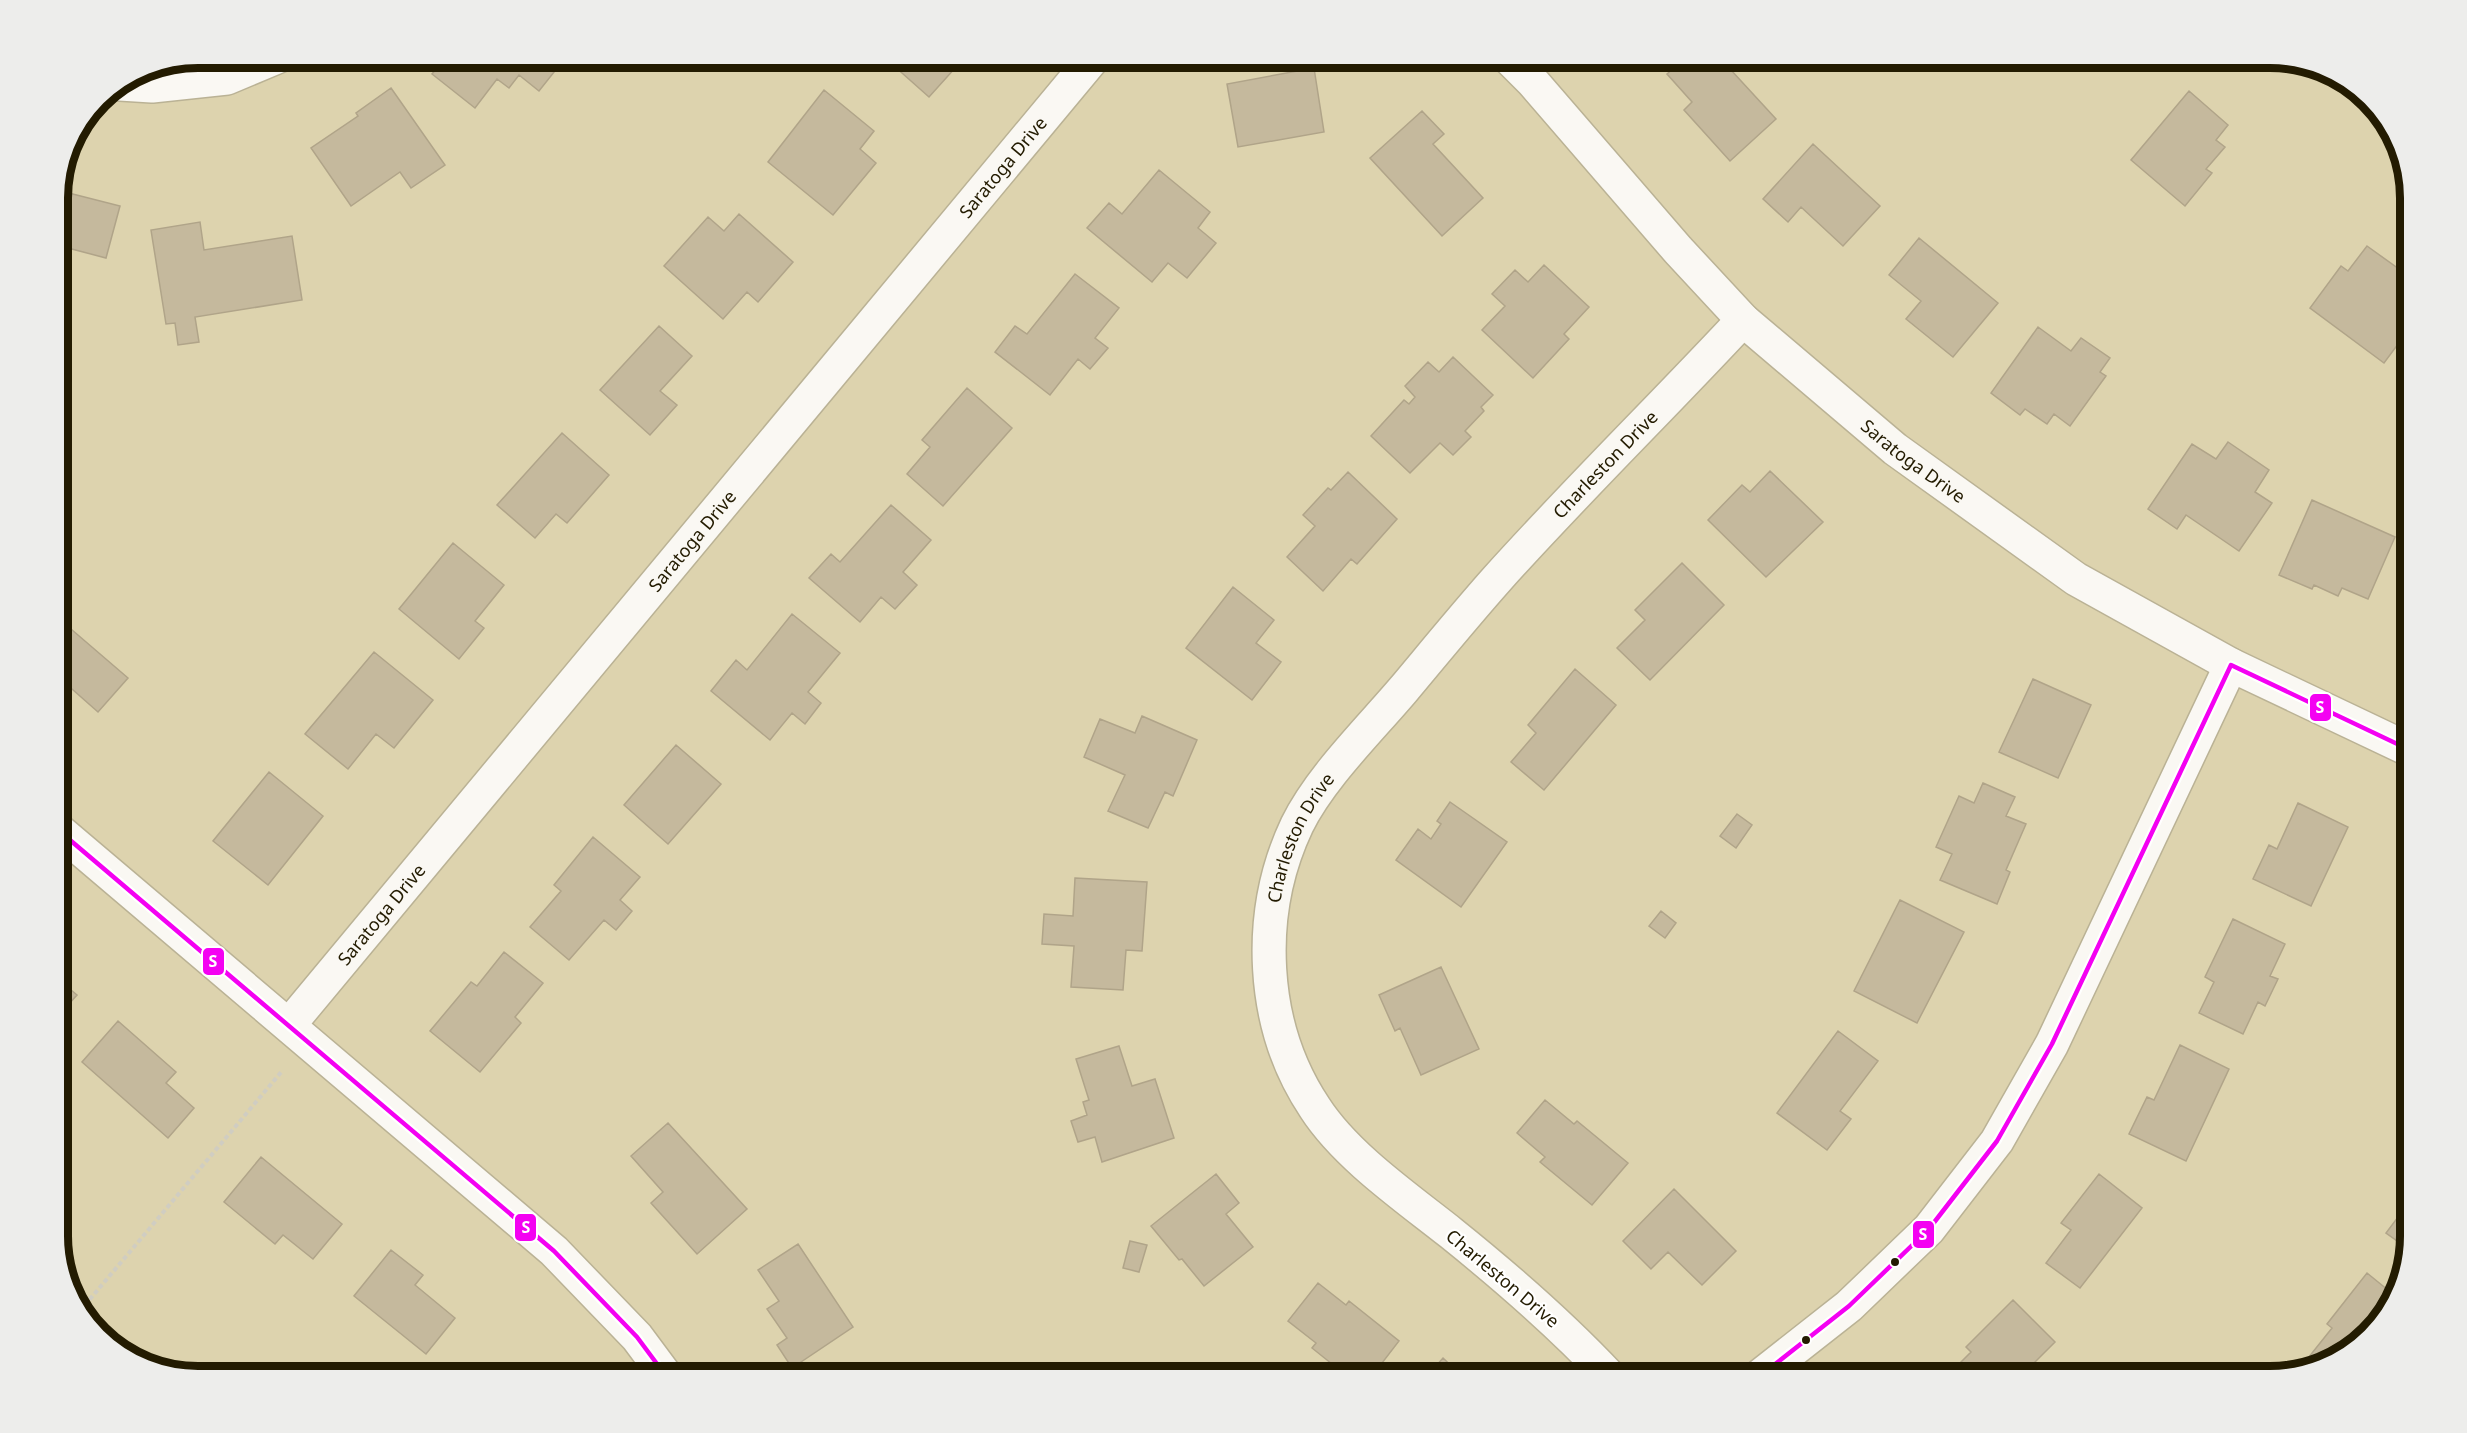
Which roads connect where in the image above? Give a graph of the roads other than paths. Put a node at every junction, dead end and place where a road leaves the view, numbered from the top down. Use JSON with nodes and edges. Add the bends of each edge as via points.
{"nodes":[{"id":1,"x":251,"y":68,"type":"edge"},
{"id":2,"x":1085,"y":68,"type":"edge"},
{"id":3,"x":1519,"y":68,"type":"edge"},
{"id":4,"x":133,"y":85,"type":"edge"},
{"id":5,"x":1743,"y":320,"type":"junction"},
{"id":6,"x":2231,"y":665,"type":"junction"},
{"id":7,"x":2400,"y":745,"type":"edge"},
{"id":8,"x":68,"y":838,"type":"edge"},
{"id":9,"x":289,"y":1025,"type":"junction"},
{"id":10,"x":659,"y":1366,"type":"edge"},
{"id":11,"x":1600,"y":1366,"type":"edge"},
{"id":12,"x":1773,"y":1366,"type":"edge"}],
"edges":[{"from":1,"to":4,"type":"street","via":[[227,78]]},
{"from":2,"to":9,"type":"street","name":"Saratoga Drive"},
{"from":3,"to":5,"type":"street","name":"Saratoga Drive"},
{"from":5,"to":6,"type":"street","name":"Saratoga Drive","via":[[1895,449],[1999,526],[2076,579]]},
{"from":5,"to":11,"type":"street","name":"Charleston Drive","via":[[1497,580],[1338,766],[1298,824],[1275,894],[1270,927],[1269,963],[1282,1041],[1315,1109],[1342,1143],[1511,1281]]},
{"from":6,"to":7,"type":"street","name":"Saratoga Drive"},
{"from":6,"to":12,"type":"street","via":[[2052,1044],[1997,1141],[1929,1229],[1850,1306]]},
{"from":8,"to":9,"type":"street"},
{"from":9,"to":10,"type":"street","via":[[554,1251],[637,1337]]}]}
